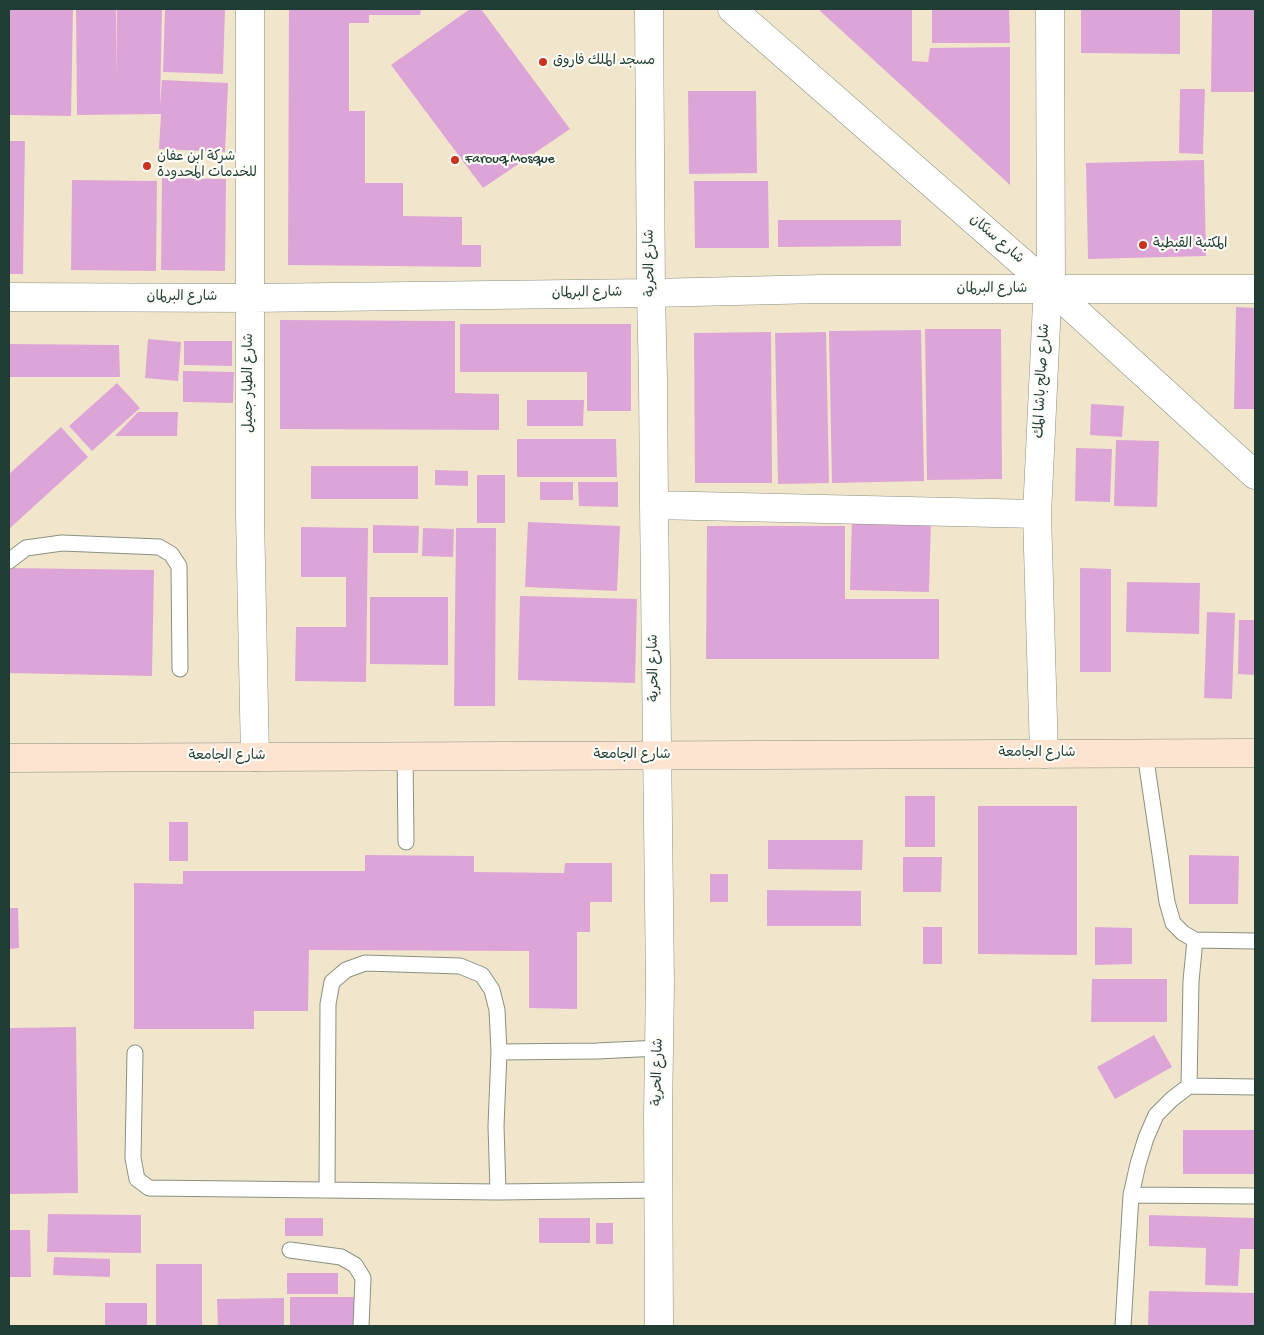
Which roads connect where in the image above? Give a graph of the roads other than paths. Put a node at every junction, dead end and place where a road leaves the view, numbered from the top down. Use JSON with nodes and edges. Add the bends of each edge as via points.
{"nodes":[{"id":1,"x":250,"y":9,"type":"edge"},
{"id":2,"x":649,"y":9,"type":"edge"},
{"id":3,"x":732,"y":9,"type":"edge"},
{"id":4,"x":1050,"y":9,"type":"edge"},
{"id":5,"x":1255,"y":289,"type":"edge"},
{"id":6,"x":1051,"y":290,"type":"junction"},
{"id":7,"x":651,"y":293,"type":"junction"},
{"id":8,"x":9,"y":297,"type":"edge"},
{"id":9,"x":251,"y":298,"type":"junction"},
{"id":10,"x":1255,"y":475,"type":"edge"},
{"id":11,"x":654,"y":505,"type":"junction"},
{"id":12,"x":1037,"y":514,"type":"junction"},
{"id":13,"x":9,"y":561,"type":"edge"},
{"id":14,"x":180,"y":670,"type":"dead end"},
{"id":15,"x":1255,"y":753,"type":"edge"},
{"id":16,"x":1044,"y":754,"type":"junction"},
{"id":17,"x":1145,"y":754,"type":"junction"},
{"id":18,"x":405,"y":756,"type":"junction"},
{"id":19,"x":656,"y":756,"type":"junction"},
{"id":20,"x":255,"y":757,"type":"junction"},
{"id":21,"x":9,"y":758,"type":"edge"},
{"id":22,"x":406,"y":842,"type":"dead end"},
{"id":23,"x":1195,"y":940,"type":"junction"},
{"id":24,"x":1255,"y":941,"type":"edge"},
{"id":25,"x":659,"y":1048,"type":"junction"},
{"id":26,"x":498,"y":1052,"type":"junction"},
{"id":27,"x":135,"y":1053,"type":"dead end"},
{"id":28,"x":1190,"y":1086,"type":"junction"},
{"id":29,"x":1255,"y":1087,"type":"edge"},
{"id":30,"x":327,"y":1190,"type":"junction"},
{"id":31,"x":659,"y":1190,"type":"junction"},
{"id":32,"x":498,"y":1192,"type":"junction"},
{"id":33,"x":1131,"y":1195,"type":"junction"},
{"id":34,"x":1255,"y":1196,"type":"edge"},
{"id":35,"x":290,"y":1250,"type":"dead end"},
{"id":36,"x":361,"y":1326,"type":"edge"},
{"id":37,"x":659,"y":1326,"type":"edge"},
{"id":38,"x":1123,"y":1326,"type":"edge"}],
"edges":[{"from":1,"to":9,"type":"street","name":"شارع الطيار جميل"},
{"from":2,"to":7,"type":"street","name":"شارع الحرية"},
{"from":3,"to":6,"type":"street","name":"شارع سنكان"},
{"from":4,"to":6,"type":"street","name":"شارع صالح باشا المك"},
{"from":5,"to":6,"type":"street","name":"شارع البرلمان"},
{"from":6,"to":7,"type":"street","name":"شارع البرلمان","via":[[822,289]]},
{"from":6,"to":10,"type":"street","name":"شارع سنكان"},
{"from":6,"to":12,"type":"street","name":"شارع صالح باشا المك","via":[[1047,303]]},
{"from":7,"to":9,"type":"street","name":"شارع البرلمان"},
{"from":7,"to":11,"type":"street","name":"شارع الحرية"},
{"from":8,"to":9,"type":"street","name":"شارع البرلمان"},
{"from":9,"to":20,"type":"street","name":"شارع الطيار جميل","via":[[250,514]]},
{"from":11,"to":12,"type":"street"},
{"from":11,"to":19,"type":"street","name":"شارع الحرية"},
{"from":12,"to":16,"type":"street","name":"شارع صالح باشا المك"},
{"from":13,"to":14,"type":"lane","via":[[26,548],[62,543],[159,547],[171,554],[179,566]]},
{"from":15,"to":17,"type":"main road","name":"شارع الجامعة"},
{"from":16,"to":17,"type":"main road","name":"شارع الجامعة"},
{"from":16,"to":19,"type":"main road","name":"شارع الجامعة"},
{"from":17,"to":23,"type":"lane","via":[[1167,902],[1173,923]]},
{"from":18,"to":19,"type":"main road","name":"شارع الجامعة"},
{"from":18,"to":20,"type":"main road","name":"شارع الجامعة"},
{"from":18,"to":22,"type":"lane"},
{"from":19,"to":25,"type":"street","name":"شارع الحرية"},
{"from":20,"to":21,"type":"main road","name":"شارع الجامعة"},
{"from":23,"to":24,"type":"lane"},
{"from":23,"to":28,"type":"lane","via":[[1191,980]]},
{"from":25,"to":26,"type":"lane"},
{"from":25,"to":31,"type":"street","name":"شارع الحرية"},
{"from":26,"to":30,"type":"lane","via":[[497,1010],[492,990],[482,975],[460,966],[365,963],[346,970],[332,982],[328,1004]]},
{"from":26,"to":32,"type":"lane"},
{"from":27,"to":30,"type":"lane","via":[[134,1158],[137,1179],[150,1188]]},
{"from":28,"to":29,"type":"lane"},
{"from":28,"to":33,"type":"lane","via":[[1156,1115],[1146,1138]]},
{"from":30,"to":32,"type":"lane"},
{"from":31,"to":32,"type":"lane"},
{"from":31,"to":37,"type":"street","name":"شارع الحرية"},
{"from":33,"to":34,"type":"lane"},
{"from":33,"to":38,"type":"lane"},
{"from":35,"to":36,"type":"lane","via":[[341,1257],[355,1265],[363,1278]]}]}
